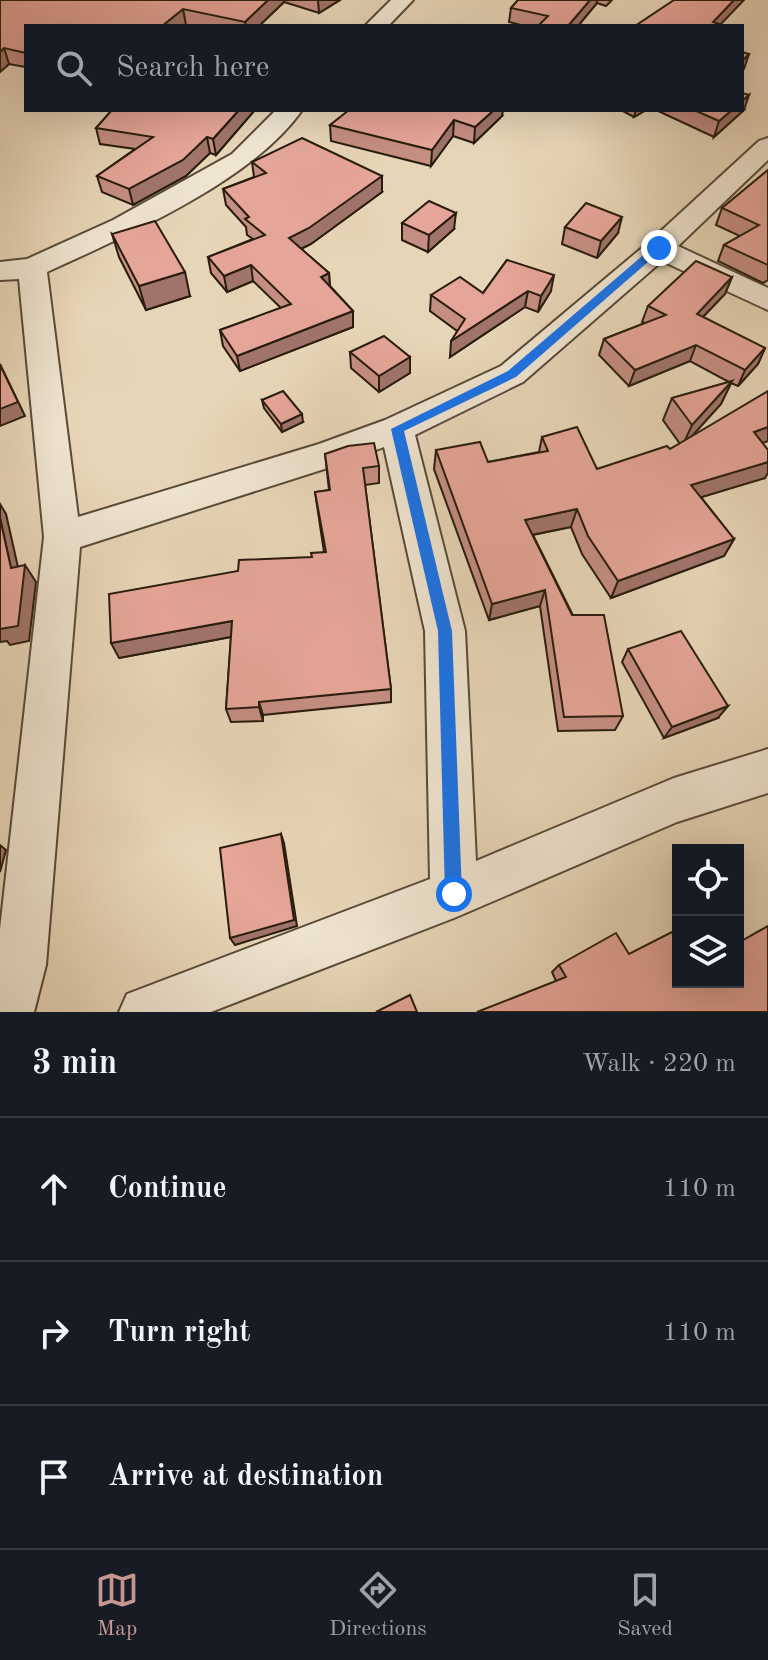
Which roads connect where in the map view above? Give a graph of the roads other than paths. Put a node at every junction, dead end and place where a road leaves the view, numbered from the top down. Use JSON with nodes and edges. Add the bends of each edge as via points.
{"nodes":[{"id":1,"x":403,"y":0,"type":"edge"},
{"id":2,"x":378,"y":24,"type":"edge"},
{"id":3,"x":288,"y":112,"type":"edge"},
{"id":4,"x":768,"y":146,"type":"edge"},
{"id":5,"x":659,"y":248,"type":"junction"},
{"id":6,"x":16,"y":270,"type":"edge"},
{"id":7,"x":768,"y":300,"type":"edge"},
{"id":8,"x":397,"y":429,"type":"junction"},
{"id":9,"x":62,"y":537,"type":"junction"},
{"id":10,"x":768,"y":771,"type":"edge"},
{"id":11,"x":454,"y":894,"type":"junction"},
{"id":12,"x":8,"y":1012,"type":"edge"},
{"id":13,"x":145,"y":1012,"type":"edge"}],
"edges":[{"from":1,"to":2,"type":"street"},
{"from":3,"to":6,"type":"street","via":[[241,159],[123,226]]},
{"from":4,"to":5,"type":"street"},
{"from":5,"to":7,"type":"street"},
{"from":5,"to":8,"type":"street","via":[[512,374]]},
{"from":6,"to":9,"type":"street"},
{"from":8,"to":9,"type":"street"},
{"from":8,"to":11,"type":"street","via":[[445,631]]},
{"from":9,"to":12,"type":"street","via":[[21,965]]},
{"from":10,"to":11,"type":"street","via":[[674,800]]},
{"from":11,"to":13,"type":"street"}]}
